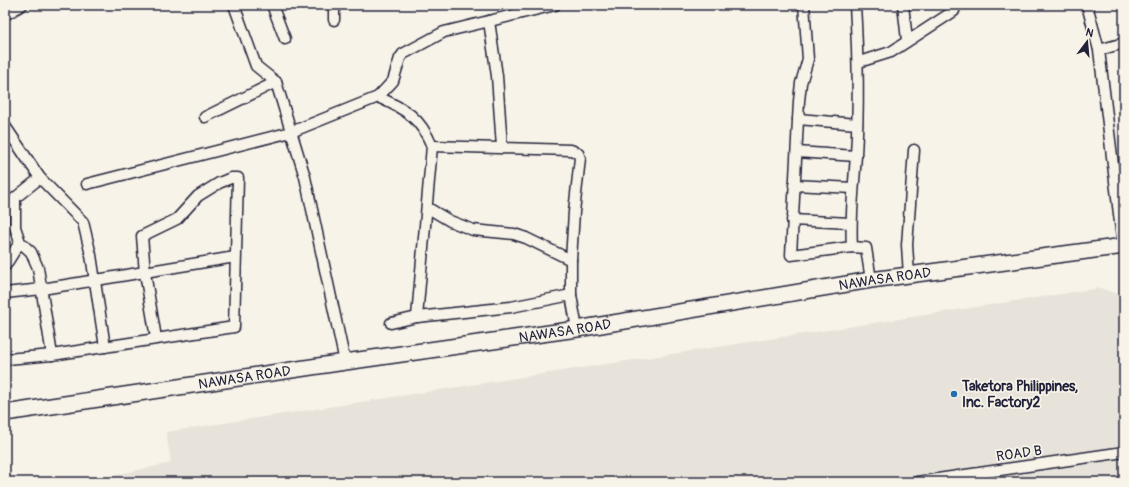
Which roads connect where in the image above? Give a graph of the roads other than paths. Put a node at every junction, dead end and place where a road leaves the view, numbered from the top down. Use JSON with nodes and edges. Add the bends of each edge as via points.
{"nodes":[{"id":1,"x":22,"y":5,"type":"edge"},
{"id":2,"x":234,"y":5,"type":"edge"},
{"id":3,"x":272,"y":5,"type":"edge"},
{"id":4,"x":334,"y":5,"type":"edge"},
{"id":5,"x":555,"y":5,"type":"edge"},
{"id":6,"x":804,"y":5,"type":"edge"},
{"id":7,"x":855,"y":5,"type":"edge"},
{"id":8,"x":903,"y":5,"type":"edge"},
{"id":9,"x":954,"y":5,"type":"edge"},
{"id":10,"x":1087,"y":5,"type":"edge"},
{"id":11,"x":5,"y":15,"type":"edge"},
{"id":12,"x":334,"y":20,"type":"dead end"},
{"id":13,"x":489,"y":21,"type":"junction"},
{"id":14,"x":285,"y":39,"type":"dead end"},
{"id":15,"x":907,"y":40,"type":"junction"},
{"id":16,"x":1124,"y":43,"type":"edge"},
{"id":17,"x":1099,"y":50,"type":"junction"},
{"id":18,"x":859,"y":62,"type":"junction"},
{"id":19,"x":276,"y":82,"type":"junction"},
{"id":20,"x":378,"y":97,"type":"junction"},
{"id":21,"x":205,"y":117,"type":"dead end"},
{"id":22,"x":798,"y":119,"type":"junction"},
{"id":23,"x":857,"y":124,"type":"junction"},
{"id":24,"x":5,"y":126,"type":"edge"},
{"id":25,"x":291,"y":132,"type":"junction"},
{"id":26,"x":432,"y":146,"type":"junction"},
{"id":27,"x":502,"y":147,"type":"junction"},
{"id":28,"x":914,"y":150,"type":"dead end"},
{"id":29,"x":796,"y":152,"type":"junction"},
{"id":30,"x":856,"y":156,"type":"junction"},
{"id":31,"x":40,"y":178,"type":"junction"},
{"id":32,"x":87,"y":184,"type":"dead end"},
{"id":33,"x":794,"y":185,"type":"junction"},
{"id":34,"x":853,"y":188,"type":"junction"},
{"id":35,"x":428,"y":208,"type":"junction"},
{"id":36,"x":792,"y":220,"type":"junction"},
{"id":37,"x":850,"y":223,"type":"junction"},
{"id":38,"x":20,"y":242,"type":"junction"},
{"id":39,"x":1123,"y":246,"type":"edge"},
{"id":40,"x":852,"y":247,"type":"junction"},
{"id":41,"x":235,"y":257,"type":"junction"},
{"id":42,"x":572,"y":260,"type":"junction"},
{"id":43,"x":5,"y":266,"type":"edge"},
{"id":44,"x":145,"y":272,"type":"junction"},
{"id":45,"x":909,"y":275,"type":"junction"},
{"id":46,"x":94,"y":280,"type":"junction"},
{"id":47,"x":871,"y":280,"type":"junction"},
{"id":48,"x":42,"y":289,"type":"junction"},
{"id":49,"x":5,"y":293,"type":"edge"},
{"id":50,"x":571,"y":295,"type":"junction"},
{"id":51,"x":417,"y":317,"type":"junction"},
{"id":52,"x":391,"y":323,"type":"dead end"},
{"id":53,"x":577,"y":329,"type":"junction"},
{"id":54,"x":156,"y":338,"type":"junction"},
{"id":55,"x":105,"y":347,"type":"junction"},
{"id":56,"x":52,"y":355,"type":"junction"},
{"id":57,"x":5,"y":357,"type":"edge"},
{"id":58,"x":345,"y":362,"type":"junction"},
{"id":59,"x":5,"y":413,"type":"edge"},
{"id":60,"x":1124,"y":452,"type":"edge"},
{"id":61,"x":935,"y":481,"type":"edge"},
{"id":62,"x":917,"y":482,"type":"edge"}],
"edges":[{"from":1,"to":11,"type":"street"},
{"from":2,"to":19,"type":"street","via":[[256,66]]},
{"from":3,"to":14,"type":"street"},
{"from":4,"to":12,"type":"street"},
{"from":5,"to":13,"type":"street"},
{"from":6,"to":22,"type":"street","via":[[808,59],[801,83]]},
{"from":7,"to":18,"type":"street"},
{"from":8,"to":15,"type":"street"},
{"from":9,"to":15,"type":"street","via":[[954,11]]},
{"from":10,"to":17,"type":"street"},
{"from":13,"to":20,"type":"street","via":[[444,32],[403,54],[393,80]]},
{"from":13,"to":27,"type":"street","via":[[497,76]]},
{"from":15,"to":18,"type":"street","via":[[891,52]]},
{"from":16,"to":17,"type":"street"},
{"from":17,"to":39,"type":"street"},
{"from":18,"to":23,"type":"street"},
{"from":19,"to":21,"type":"street"},
{"from":19,"to":25,"type":"street"},
{"from":20,"to":25,"type":"street"},
{"from":20,"to":26,"type":"street","via":[[405,109],[426,130]]},
{"from":22,"to":23,"type":"street"},
{"from":22,"to":29,"type":"street"},
{"from":23,"to":30,"type":"street"},
{"from":24,"to":31,"type":"street"},
{"from":25,"to":32,"type":"street"},
{"from":25,"to":58,"type":"street","via":[[305,177]]},
{"from":26,"to":27,"type":"street"},
{"from":26,"to":35,"type":"street"},
{"from":27,"to":42,"type":"street","via":[[571,150],[579,155]]},
{"from":28,"to":45,"type":"street","via":[[907,245]]},
{"from":29,"to":30,"type":"street"},
{"from":29,"to":33,"type":"street"},
{"from":30,"to":34,"type":"street"},
{"from":31,"to":38,"type":"street","via":[[15,198],[15,227]]},
{"from":31,"to":46,"type":"street","via":[[83,222]]},
{"from":33,"to":34,"type":"street"},
{"from":33,"to":36,"type":"street"},
{"from":34,"to":37,"type":"street"},
{"from":35,"to":42,"type":"street","via":[[450,221],[473,230],[514,234]]},
{"from":35,"to":51,"type":"street"},
{"from":36,"to":37,"type":"street"},
{"from":36,"to":40,"type":"street","via":[[791,255]]},
{"from":37,"to":40,"type":"street"},
{"from":38,"to":43,"type":"street"},
{"from":38,"to":48,"type":"street","via":[[30,252],[38,268]]},
{"from":39,"to":45,"type":"street","name":"NAWASA ROAD"},
{"from":40,"to":47,"type":"street","via":[[866,248]]},
{"from":41,"to":44,"type":"street"},
{"from":41,"to":44,"type":"street","via":[[238,178],[231,178],[198,196],[177,219],[142,236]]},
{"from":41,"to":54,"type":"street","via":[[234,328]]},
{"from":42,"to":50,"type":"street"},
{"from":44,"to":46,"type":"street"},
{"from":44,"to":54,"type":"street"},
{"from":45,"to":47,"type":"street","name":"NAWASA ROAD"},
{"from":46,"to":48,"type":"street"},
{"from":46,"to":55,"type":"street"},
{"from":47,"to":53,"type":"street","name":"NAWASA ROAD"},
{"from":48,"to":49,"type":"street"},
{"from":48,"to":56,"type":"street"},
{"from":50,"to":51,"type":"street","via":[[511,306]]},
{"from":50,"to":53,"type":"street"},
{"from":51,"to":52,"type":"street"},
{"from":53,"to":58,"type":"street","name":"NAWASA ROAD"},
{"from":54,"to":55,"type":"street"},
{"from":55,"to":56,"type":"street"},
{"from":56,"to":57,"type":"street","via":[[7,359]]},
{"from":58,"to":59,"type":"street","name":"NAWASA ROAD"},
{"from":60,"to":61,"type":"street","name":"ROAD B"},
{"from":61,"to":62,"type":"street","name":"ROAD B"}]}
